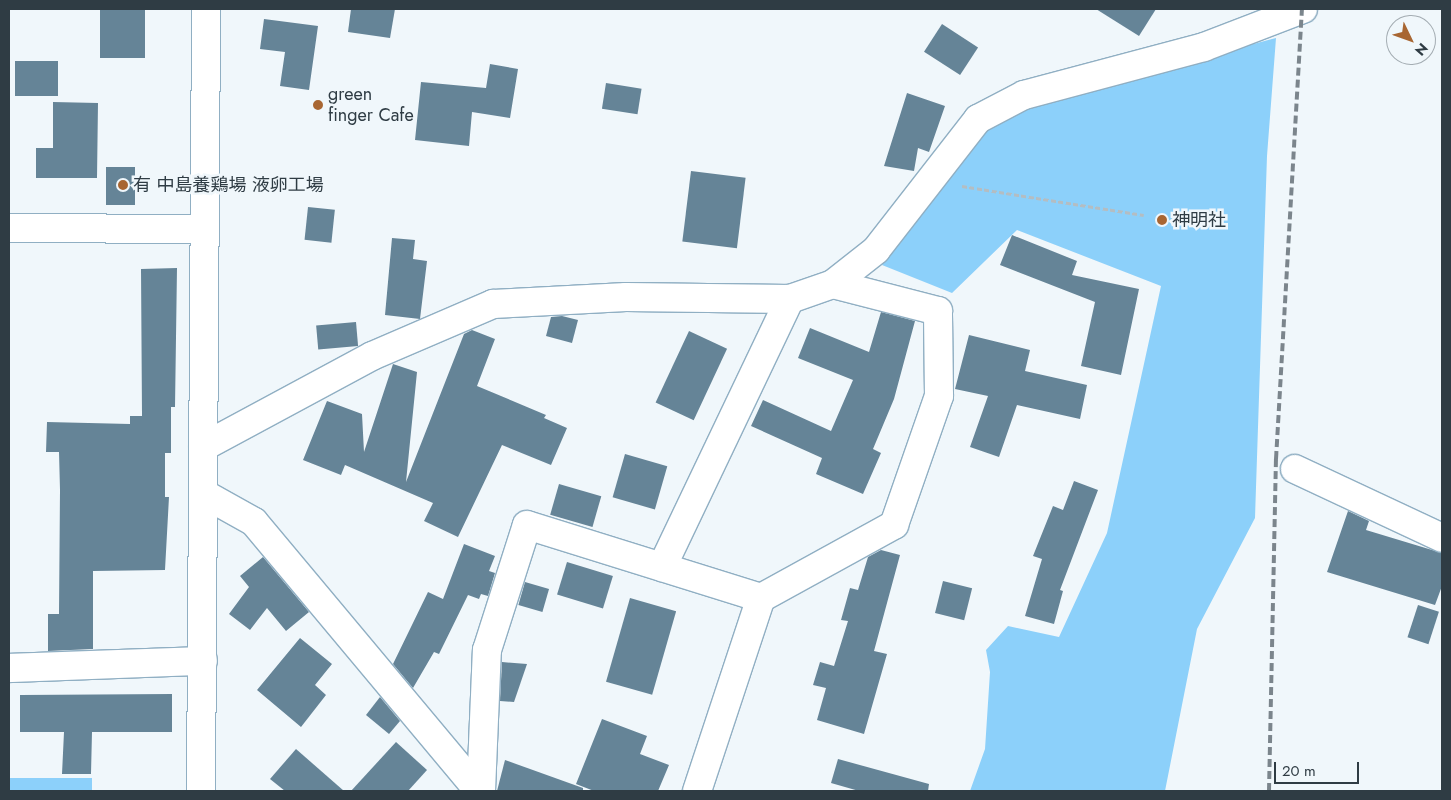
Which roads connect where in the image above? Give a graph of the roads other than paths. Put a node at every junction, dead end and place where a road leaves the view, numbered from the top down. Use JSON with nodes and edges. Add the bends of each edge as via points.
{"nodes":[{"id":1,"x":206,"y":9,"type":"edge"},
{"id":2,"x":1303,"y":9,"type":"edge"},
{"id":3,"x":9,"y":228,"type":"edge"},
{"id":4,"x":204,"y":229,"type":"junction"},
{"id":5,"x":833,"y":284,"type":"junction"},
{"id":6,"x":790,"y":299,"type":"junction"},
{"id":7,"x":203,"y":447,"type":"junction"},
{"id":8,"x":1295,"y":469,"type":"dead end"},
{"id":9,"x":204,"y":494,"type":"junction"},
{"id":10,"x":1442,"y":538,"type":"edge"},
{"id":11,"x":662,"y":567,"type":"junction"},
{"id":12,"x":761,"y":598,"type":"junction"},
{"id":13,"x":203,"y":661,"type":"junction"},
{"id":14,"x":9,"y":668,"type":"edge"},
{"id":15,"x":201,"y":791,"type":"edge"},
{"id":16,"x":480,"y":791,"type":"edge"},
{"id":17,"x":697,"y":791,"type":"edge"}],
"edges":[{"from":1,"to":4,"type":"street"},
{"from":2,"to":5,"type":"street","via":[[1204,48],[1024,95],[978,119],[876,250]]},
{"from":3,"to":4,"type":"street"},
{"from":4,"to":7,"type":"street"},
{"from":5,"to":6,"type":"street"},
{"from":5,"to":12,"type":"street","via":[[938,311],[939,396],[894,525]]},
{"from":6,"to":7,"type":"street","via":[[626,297],[493,304],[372,356]]},
{"from":6,"to":11,"type":"street"},
{"from":7,"to":9,"type":"street"},
{"from":8,"to":10,"type":"street"},
{"from":9,"to":13,"type":"street"},
{"from":9,"to":16,"type":"street","via":[[254,522]]},
{"from":11,"to":12,"type":"street"},
{"from":11,"to":16,"type":"street","via":[[527,525],[487,650]]},
{"from":12,"to":17,"type":"street"},
{"from":13,"to":14,"type":"street"},
{"from":13,"to":15,"type":"street"}]}
